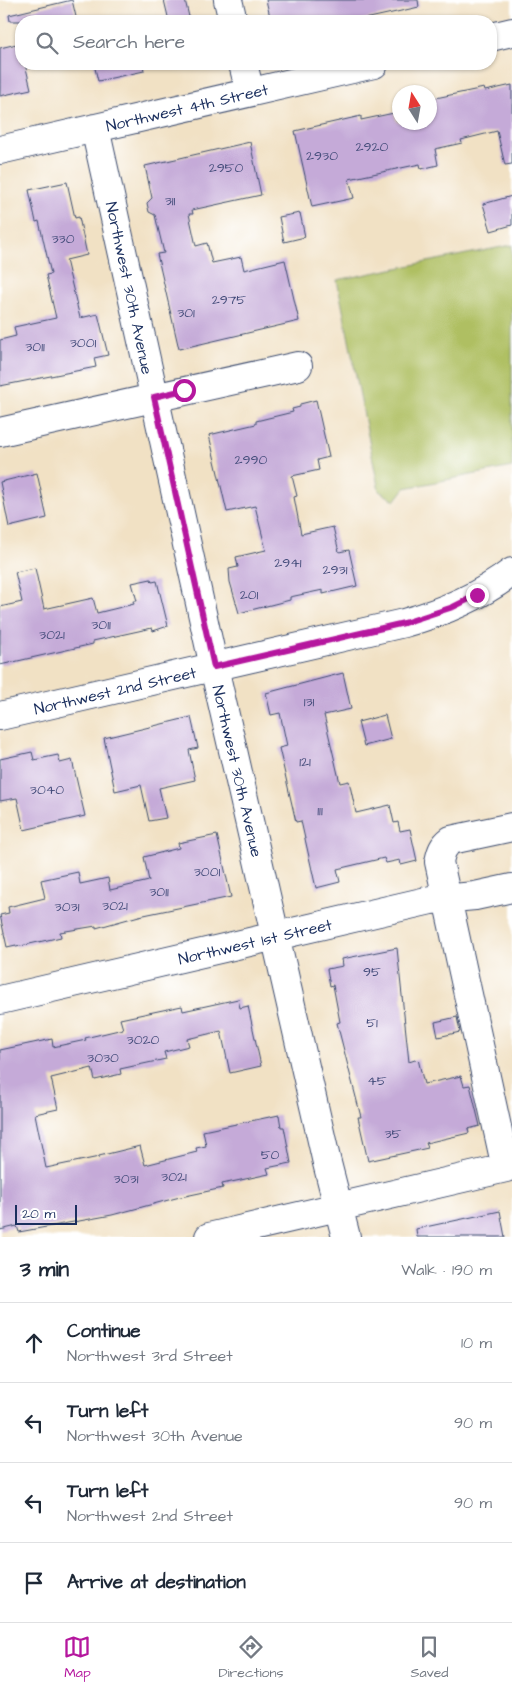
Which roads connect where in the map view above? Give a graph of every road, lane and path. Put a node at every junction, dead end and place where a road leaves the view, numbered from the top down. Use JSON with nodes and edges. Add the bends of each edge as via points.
{"nodes":[{"id":1,"x":228,"y":0,"type":"edge"},
{"id":2,"x":232,"y":15,"type":"edge"},
{"id":3,"x":512,"y":32,"type":"edge"},
{"id":4,"x":497,"y":36,"type":"edge"},
{"id":5,"x":244,"y":70,"type":"edge"},
{"id":6,"x":347,"y":70,"type":"edge"},
{"id":7,"x":250,"y":92,"type":"junction"},
{"id":8,"x":95,"y":128,"type":"junction"},
{"id":9,"x":0,"y":150,"type":"edge"},
{"id":10,"x":298,"y":366,"type":"dead end"},
{"id":11,"x":154,"y":397,"type":"junction"},
{"id":12,"x":0,"y":432,"type":"edge"},
{"id":13,"x":512,"y":572,"type":"edge"},
{"id":14,"x":214,"y":667,"type":"junction"},
{"id":15,"x":0,"y":716,"type":"edge"},
{"id":16,"x":512,"y":828,"type":"edge"},
{"id":17,"x":512,"y":888,"type":"edge"},
{"id":18,"x":448,"y":899,"type":"junction"},
{"id":19,"x":275,"y":937,"type":"junction"},
{"id":20,"x":0,"y":1000,"type":"edge"},
{"id":21,"x":338,"y":1208,"type":"junction"},
{"id":22,"x":210,"y":1237,"type":"edge"},
{"id":23,"x":346,"y":1237,"type":"edge"}],
"edges":[{"from":1,"to":2,"type":"street"},
{"from":3,"to":4,"type":"street"},
{"from":5,"to":7,"type":"street"},
{"from":6,"to":7,"type":"street","name":"Northwest 4th Street"},
{"from":7,"to":8,"type":"street","name":"Northwest 4th Street"},
{"from":8,"to":9,"type":"street","name":"Northwest 4th Street"},
{"from":8,"to":11,"type":"street","name":"Northwest 30th Avenue"},
{"from":10,"to":11,"type":"street"},
{"from":11,"to":12,"type":"street"},
{"from":11,"to":14,"type":"street","name":"Northwest 30th Avenue"},
{"from":13,"to":14,"type":"street","name":"Northwest 2nd Street","via":[[477,595],[428,616]]},
{"from":14,"to":15,"type":"street","name":"Northwest 2nd Street"},
{"from":14,"to":19,"type":"street","name":"Northwest 30th Avenue"},
{"from":16,"to":18,"type":"street","via":[[451,840],[444,845],[440,862]]},
{"from":17,"to":18,"type":"street","name":"Northwest 1st Street"},
{"from":18,"to":19,"type":"street","name":"Northwest 1st Street","via":[[431,900]]},
{"from":18,"to":21,"type":"street","via":[[506,1168]]},
{"from":19,"to":20,"type":"street","name":"Northwest 1st Street"},
{"from":19,"to":21,"type":"street","name":"Northwest 30th Avenue"},
{"from":21,"to":22,"type":"street"},
{"from":21,"to":23,"type":"street","name":"Northwest 30th Avenue"}]}
